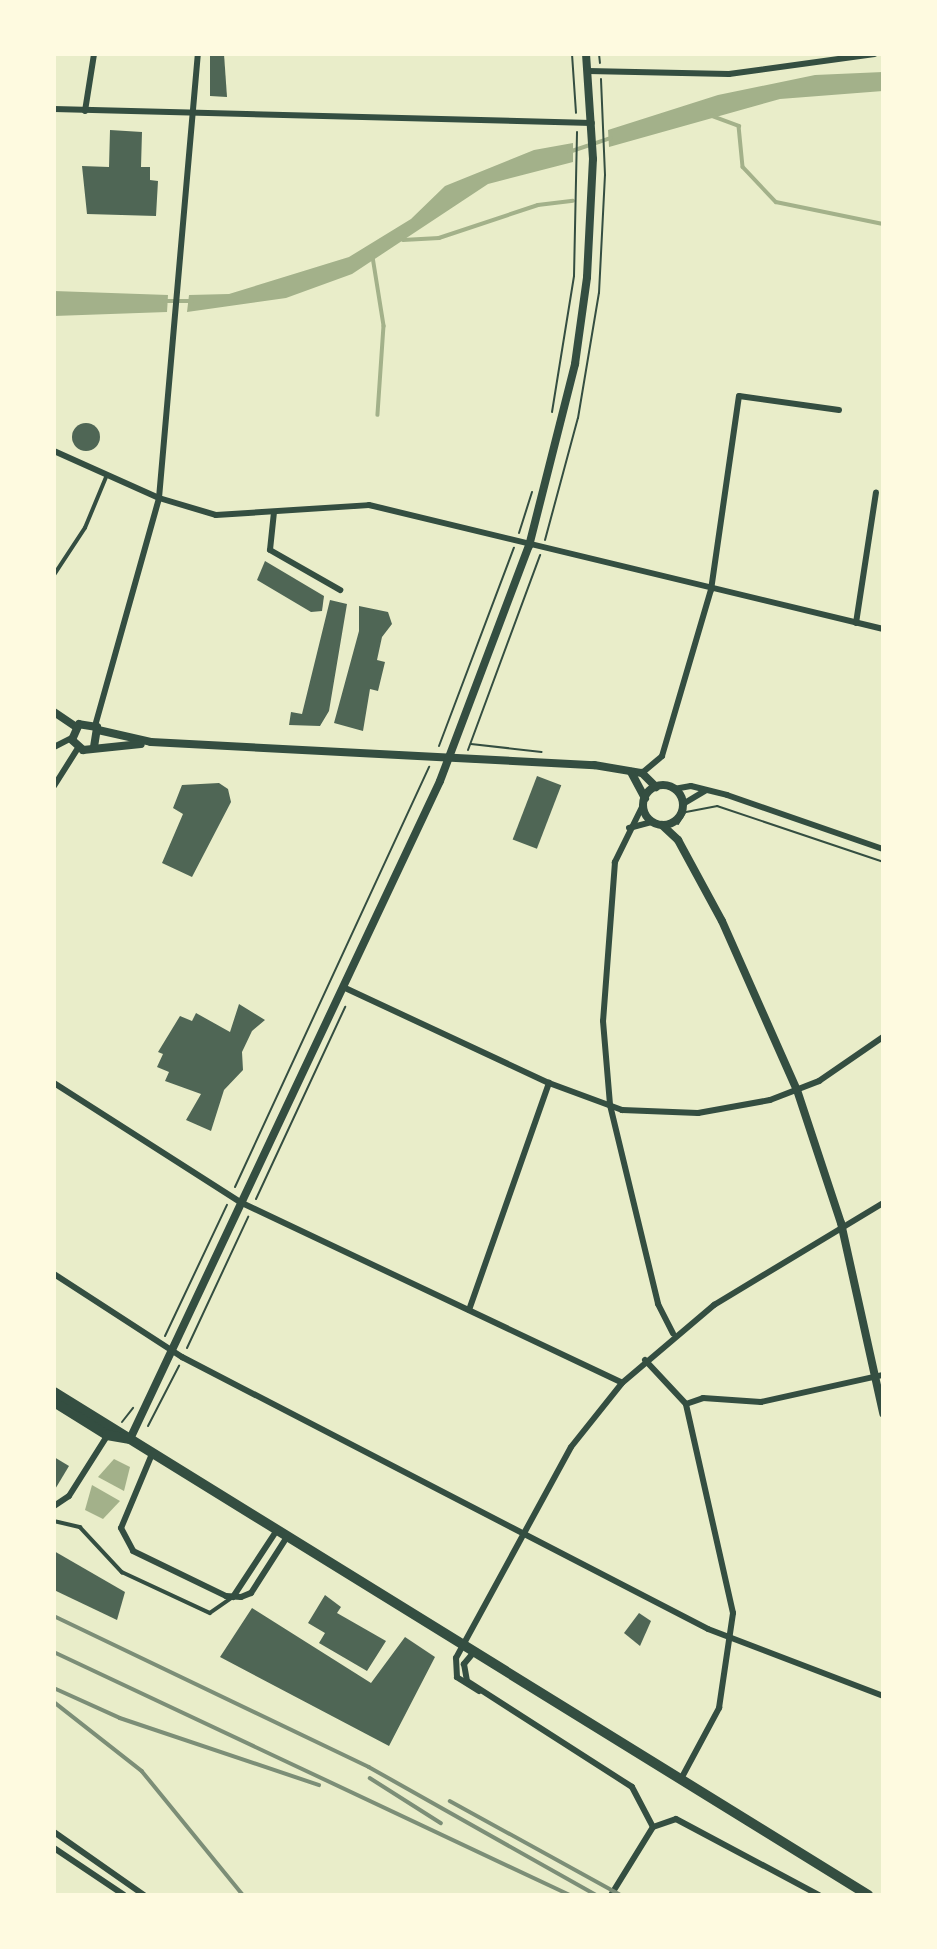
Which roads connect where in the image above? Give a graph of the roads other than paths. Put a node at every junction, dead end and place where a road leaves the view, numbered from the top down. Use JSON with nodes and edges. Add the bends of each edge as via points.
{"nodes":[{"id":1,"x":94,"y":54,"type":"edge"},
{"id":2,"x":198,"y":54,"type":"edge"},
{"id":3,"x":586,"y":54,"type":"edge"},
{"id":4,"x":875,"y":54,"type":"edge"},
{"id":5,"x":588,"y":71,"type":"junction"},
{"id":6,"x":54,"y":109,"type":"edge"},
{"id":7,"x":85,"y":111,"type":"junction"},
{"id":8,"x":197,"y":114,"type":"junction"},
{"id":9,"x":592,"y":123,"type":"junction"},
{"id":10,"x":839,"y":410,"type":"dead end"},
{"id":11,"x":54,"y":451,"type":"edge"},
{"id":12,"x":107,"y":475,"type":"junction"},
{"id":13,"x":876,"y":493,"type":"dead end"},
{"id":14,"x":159,"y":498,"type":"junction"},
{"id":15,"x":274,"y":512,"type":"junction"},
{"id":16,"x":528,"y":546,"type":"junction"},
{"id":17,"x":54,"y":575,"type":"edge"},
{"id":18,"x":340,"y":590,"type":"dead end"},
{"id":19,"x":711,"y":590,"type":"junction"},
{"id":20,"x":856,"y":623,"type":"junction"},
{"id":21,"x":883,"y":629,"type":"edge"},
{"id":22,"x":54,"y":712,"type":"edge"},
{"id":23,"x":75,"y":726,"type":"junction"},
{"id":24,"x":97,"y":728,"type":"junction"},
{"id":25,"x":72,"y":738,"type":"junction"},
{"id":26,"x":151,"y":742,"type":"junction"},
{"id":27,"x":54,"y":747,"type":"edge"},
{"id":28,"x":94,"y":747,"type":"junction"},
{"id":29,"x":78,"y":748,"type":"junction"},
{"id":30,"x":450,"y":756,"type":"junction"},
{"id":31,"x":631,"y":772,"type":"junction"},
{"id":32,"x":642,"y":774,"type":"junction"},
{"id":33,"x":54,"y":786,"type":"edge"},
{"id":34,"x":656,"y":787,"type":"junction"},
{"id":35,"x":674,"y":789,"type":"junction"},
{"id":36,"x":706,"y":791,"type":"junction"},
{"id":37,"x":644,"y":802,"type":"junction"},
{"id":38,"x":681,"y":812,"type":"junction"},
{"id":39,"x":652,"y":821,"type":"junction"},
{"id":40,"x":662,"y":825,"type":"junction"},
{"id":41,"x":629,"y":828,"type":"junction"},
{"id":42,"x":678,"y":840,"type":"junction"},
{"id":43,"x":883,"y":849,"type":"edge"},
{"id":44,"x":343,"y":988,"type":"junction"},
{"id":45,"x":883,"y":1037,"type":"edge"},
{"id":46,"x":54,"y":1083,"type":"edge"},
{"id":47,"x":549,"y":1083,"type":"junction"},
{"id":48,"x":797,"y":1090,"type":"junction"},
{"id":49,"x":610,"y":1105,"type":"junction"},
{"id":50,"x":242,"y":1203,"type":"junction"},
{"id":51,"x":883,"y":1203,"type":"edge"},
{"id":52,"x":841,"y":1223,"type":"junction"},
{"id":53,"x":54,"y":1274,"type":"edge"},
{"id":54,"x":469,"y":1310,"type":"junction"},
{"id":55,"x":673,"y":1333,"type":"junction"},
{"id":56,"x":174,"y":1350,"type":"junction"},
{"id":57,"x":645,"y":1360,"type":"junction"},
{"id":58,"x":879,"y":1376,"type":"edge"},
{"id":59,"x":622,"y":1383,"type":"junction"},
{"id":60,"x":54,"y":1392,"type":"edge"},
{"id":61,"x":54,"y":1402,"type":"edge"},
{"id":62,"x":686,"y":1404,"type":"junction"},
{"id":63,"x":883,"y":1413,"type":"edge"},
{"id":64,"x":109,"y":1432,"type":"junction"},
{"id":65,"x":130,"y":1439,"type":"junction"},
{"id":66,"x":152,"y":1454,"type":"junction"},
{"id":67,"x":54,"y":1506,"type":"edge"},
{"id":68,"x":54,"y":1521,"type":"edge"},
{"id":69,"x":277,"y":1530,"type":"junction"},
{"id":70,"x":522,"y":1534,"type":"junction"},
{"id":71,"x":288,"y":1537,"type":"junction"},
{"id":72,"x":233,"y":1597,"type":"junction"},
{"id":73,"x":732,"y":1637,"type":"junction"},
{"id":74,"x":463,"y":1645,"type":"junction"},
{"id":75,"x":474,"y":1652,"type":"junction"},
{"id":76,"x":459,"y":1672,"type":"junction"},
{"id":77,"x":883,"y":1696,"type":"edge"},
{"id":78,"x":681,"y":1779,"type":"junction"},
{"id":79,"x":653,"y":1827,"type":"junction"},
{"id":80,"x":54,"y":1832,"type":"edge"},
{"id":81,"x":54,"y":1848,"type":"edge"},
{"id":82,"x":124,"y":1895,"type":"edge"},
{"id":83,"x":144,"y":1895,"type":"edge"},
{"id":84,"x":611,"y":1895,"type":"edge"},
{"id":85,"x":820,"y":1895,"type":"edge"},
{"id":86,"x":868,"y":1895,"type":"edge"}],
"edges":[{"from":1,"to":7,"type":"street"},
{"from":2,"to":8,"type":"street"},
{"from":3,"to":5,"type":"street"},
{"from":4,"to":5,"type":"street","via":[[729,74]]},
{"from":5,"to":9,"type":"street"},
{"from":6,"to":7,"type":"street"},
{"from":7,"to":8,"type":"street"},
{"from":8,"to":9,"type":"street"},
{"from":8,"to":14,"type":"street"},
{"from":9,"to":16,"type":"street","via":[[593,159],[575,364]]},
{"from":10,"to":19,"type":"street","via":[[739,396]]},
{"from":11,"to":12,"type":"street"},
{"from":12,"to":14,"type":"street"},
{"from":12,"to":17,"type":"lane","via":[[85,528]]},
{"from":13,"to":20,"type":"street"},
{"from":14,"to":15,"type":"street","via":[[216,515]]},
{"from":14,"to":24,"type":"street"},
{"from":15,"to":16,"type":"street","via":[[369,505]]},
{"from":15,"to":18,"type":"street","via":[[270,550]]},
{"from":16,"to":19,"type":"street"},
{"from":16,"to":30,"type":"street"},
{"from":19,"to":20,"type":"street"},
{"from":19,"to":32,"type":"street","via":[[662,756]]},
{"from":20,"to":21,"type":"street"},
{"from":22,"to":23,"type":"street"},
{"from":23,"to":24,"type":"street"},
{"from":23,"to":25,"type":"street"},
{"from":24,"to":26,"type":"street"},
{"from":24,"to":28,"type":"street"},
{"from":25,"to":27,"type":"street"},
{"from":25,"to":29,"type":"street"},
{"from":26,"to":28,"type":"street"},
{"from":26,"to":30,"type":"street"},
{"from":28,"to":29,"type":"street"},
{"from":29,"to":33,"type":"street"},
{"from":30,"to":31,"type":"street"},
{"from":30,"to":44,"type":"street"},
{"from":31,"to":32,"type":"street"},
{"from":31,"to":37,"type":"street"},
{"from":32,"to":34,"type":"street"},
{"from":34,"to":35,"type":"street"},
{"from":34,"to":37,"type":"street"},
{"from":35,"to":36,"type":"street"},
{"from":35,"to":38,"type":"street"},
{"from":36,"to":38,"type":"street"},
{"from":36,"to":43,"type":"street"},
{"from":37,"to":39,"type":"street"},
{"from":37,"to":41,"type":"street"},
{"from":38,"to":40,"type":"street"},
{"from":38,"to":42,"type":"street"},
{"from":39,"to":40,"type":"street"},
{"from":39,"to":41,"type":"street"},
{"from":40,"to":42,"type":"street"},
{"from":41,"to":49,"type":"street","via":[[615,862],[605,929],[603,1021]]},
{"from":42,"to":48,"type":"street"},
{"from":44,"to":47,"type":"street"},
{"from":44,"to":50,"type":"street"},
{"from":45,"to":48,"type":"street"},
{"from":46,"to":50,"type":"street"},
{"from":47,"to":49,"type":"street"},
{"from":47,"to":54,"type":"street"},
{"from":48,"to":49,"type":"street","via":[[698,1113]]},
{"from":48,"to":52,"type":"street"},
{"from":49,"to":55,"type":"street","via":[[658,1304]]},
{"from":50,"to":54,"type":"street"},
{"from":50,"to":56,"type":"street"},
{"from":51,"to":52,"type":"street"},
{"from":52,"to":55,"type":"street"},
{"from":52,"to":58,"type":"street"},
{"from":53,"to":56,"type":"street"},
{"from":54,"to":59,"type":"street"},
{"from":55,"to":57,"type":"street"},
{"from":56,"to":65,"type":"street"},
{"from":56,"to":70,"type":"street"},
{"from":57,"to":59,"type":"street"},
{"from":57,"to":62,"type":"street"},
{"from":58,"to":62,"type":"street","via":[[761,1402],[703,1398]]},
{"from":58,"to":63,"type":"street"},
{"from":59,"to":70,"type":"street","via":[[571,1447]]},
{"from":60,"to":64,"type":"main road"},
{"from":61,"to":64,"type":"main road"},
{"from":62,"to":73,"type":"street","via":[[723,1548]]},
{"from":64,"to":65,"type":"main road"},
{"from":64,"to":67,"type":"street","via":[[69,1496]]},
{"from":65,"to":66,"type":"main road"},
{"from":66,"to":69,"type":"main road"},
{"from":66,"to":72,"type":"street","via":[[122,1534],[133,1550]]},
{"from":68,"to":72,"type":"lane","via":[[80,1527],[122,1572],[210,1613]]},
{"from":69,"to":71,"type":"main road"},
{"from":69,"to":72,"type":"street"},
{"from":70,"to":73,"type":"street"},
{"from":70,"to":74,"type":"street"},
{"from":71,"to":72,"type":"street","via":[[251,1593]]},
{"from":71,"to":74,"type":"main road"},
{"from":73,"to":77,"type":"street"},
{"from":73,"to":78,"type":"street","via":[[719,1708]]},
{"from":74,"to":75,"type":"main road"},
{"from":74,"to":76,"type":"street"},
{"from":75,"to":76,"type":"street"},
{"from":75,"to":78,"type":"main road"},
{"from":76,"to":79,"type":"street","via":[[478,1691],[632,1787]]},
{"from":78,"to":86,"type":"main road"},
{"from":79,"to":84,"type":"street"},
{"from":79,"to":85,"type":"street","via":[[668,1819],[691,1824]]},
{"from":80,"to":83,"type":"street"},
{"from":81,"to":82,"type":"street"}]}
